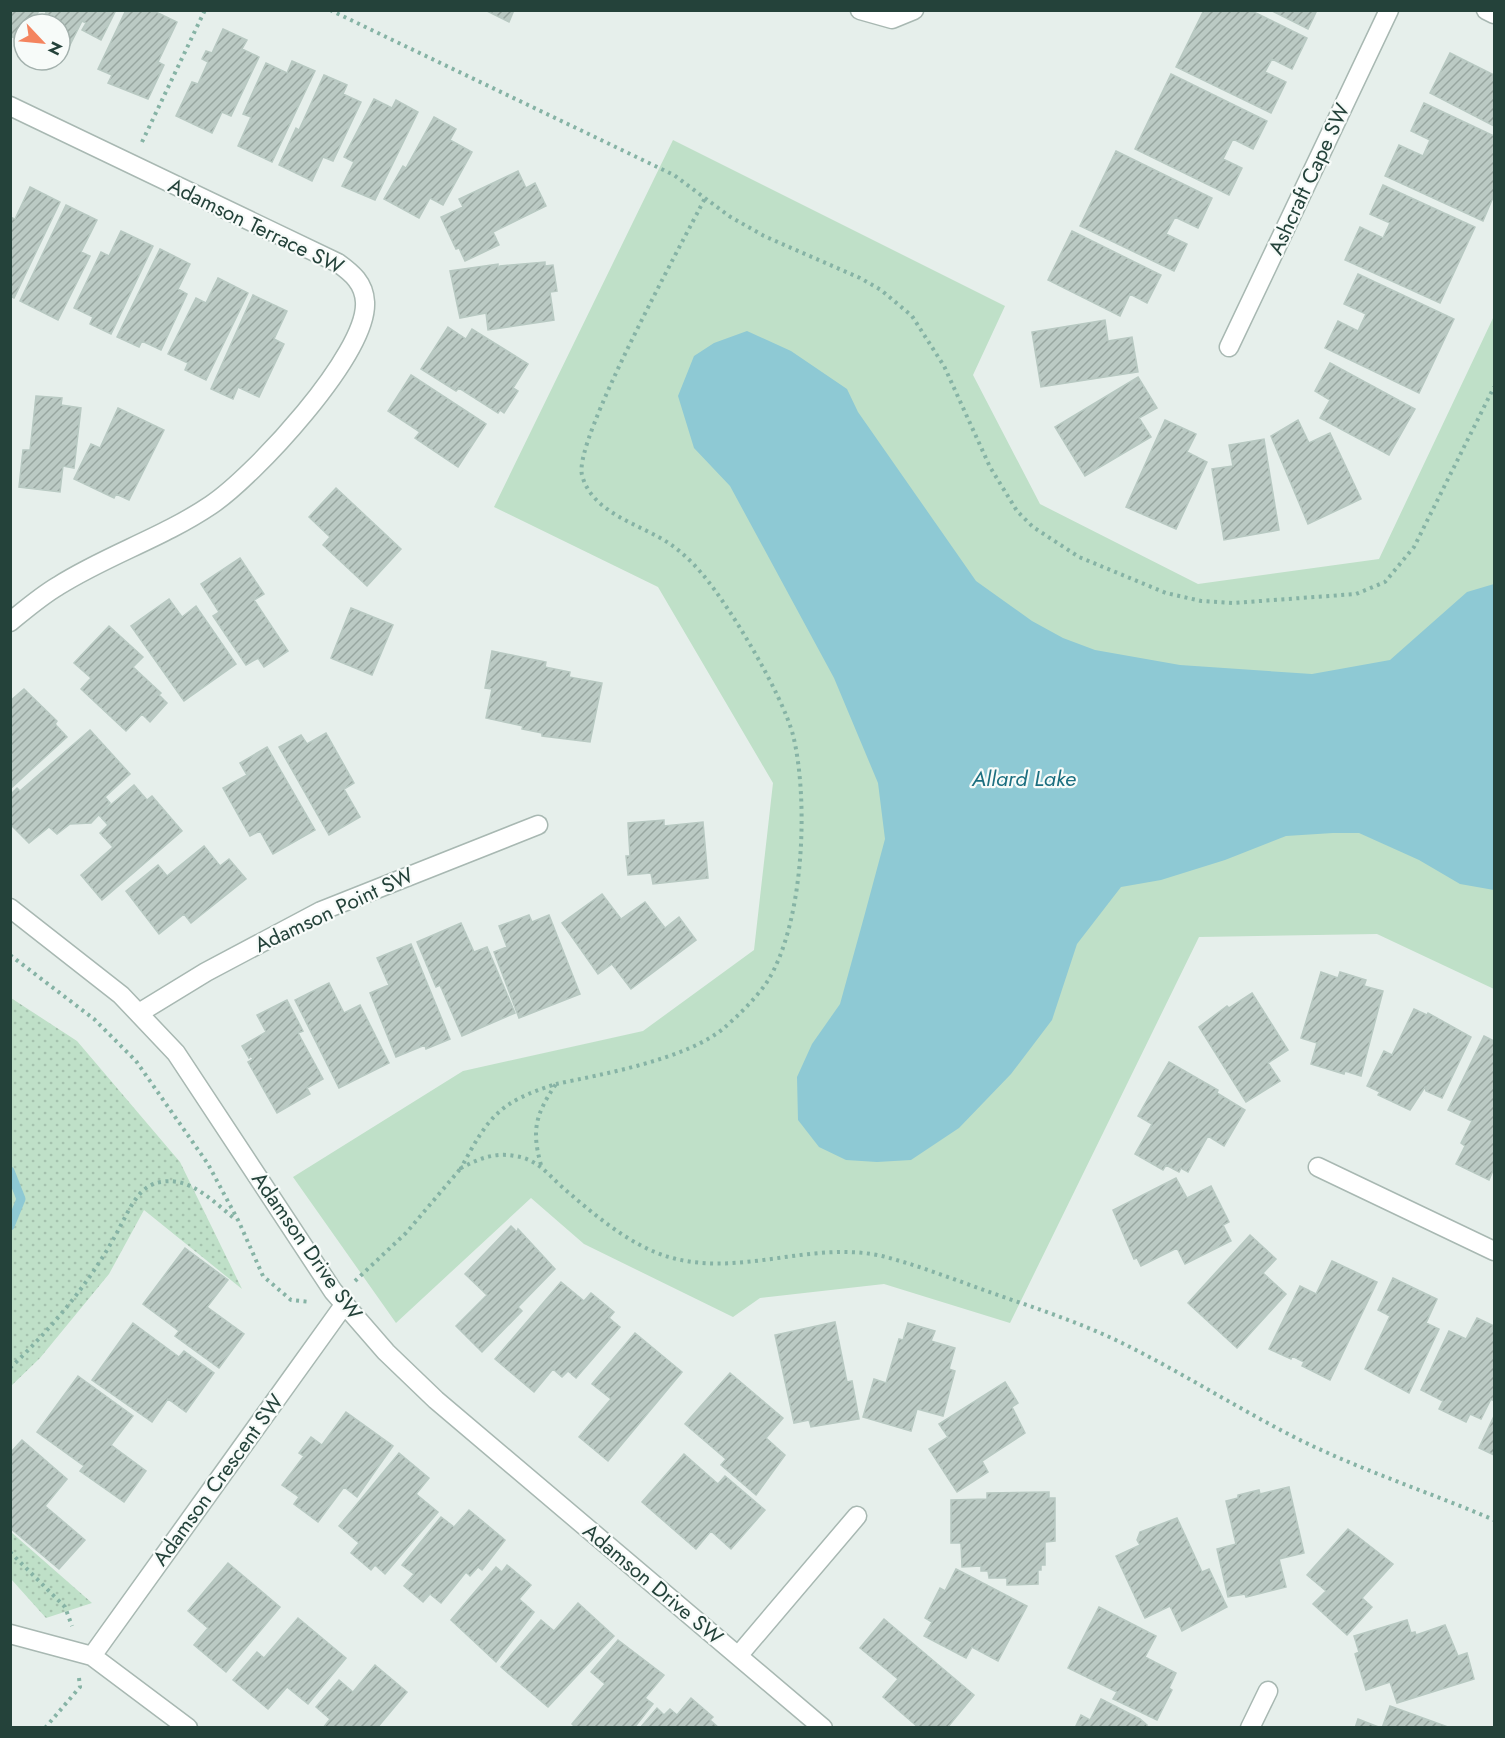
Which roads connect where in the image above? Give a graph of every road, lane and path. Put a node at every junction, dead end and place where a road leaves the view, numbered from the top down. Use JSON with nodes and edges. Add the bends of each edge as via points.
{"nodes":[{"id":1,"x":206,"y":10,"type":"edge"},
{"id":2,"x":330,"y":10,"type":"edge"},
{"id":3,"x":860,"y":10,"type":"edge"},
{"id":4,"x":914,"y":10,"type":"edge"},
{"id":5,"x":1389,"y":10,"type":"edge"},
{"id":6,"x":1486,"y":10,"type":"edge"},
{"id":7,"x":1494,"y":14,"type":"edge"},
{"id":8,"x":10,"y":106,"type":"edge"},
{"id":9,"x":131,"y":165,"type":"junction"},
{"id":10,"x":705,"y":198,"type":"junction"},
{"id":11,"x":1229,"y":347,"type":"dead end"},
{"id":12,"x":1494,"y":387,"type":"edge"},
{"id":13,"x":10,"y":622,"type":"edge"},
{"id":14,"x":538,"y":825,"type":"dead end"},
{"id":15,"x":10,"y":908,"type":"edge"},
{"id":16,"x":10,"y":955,"type":"edge"},
{"id":17,"x":139,"y":1013,"type":"junction"},
{"id":18,"x":556,"y":1084,"type":"junction"},
{"id":19,"x":541,"y":1165,"type":"junction"},
{"id":20,"x":461,"y":1167,"type":"junction"},
{"id":21,"x":1318,"y":1167,"type":"dead end"},
{"id":22,"x":239,"y":1222,"type":"junction"},
{"id":23,"x":1494,"y":1251,"type":"edge"},
{"id":24,"x":356,"y":1281,"type":"dead end"},
{"id":25,"x":308,"y":1303,"type":"dead end"},
{"id":26,"x":344,"y":1305,"type":"junction"},
{"id":27,"x":10,"y":1368,"type":"edge"},
{"id":28,"x":857,"y":1516,"type":"dead end"},
{"id":29,"x":1494,"y":1520,"type":"edge"},
{"id":30,"x":10,"y":1552,"type":"edge"},
{"id":31,"x":71,"y":1622,"type":"dead end"},
{"id":32,"x":10,"y":1634,"type":"edge"},
{"id":33,"x":92,"y":1656,"type":"junction"},
{"id":34,"x":738,"y":1656,"type":"junction"},
{"id":35,"x":80,"y":1687,"type":"dead end"},
{"id":36,"x":1268,"y":1691,"type":"dead end"},
{"id":37,"x":45,"y":1728,"type":"edge"},
{"id":38,"x":188,"y":1728,"type":"edge"},
{"id":39,"x":823,"y":1728,"type":"edge"},
{"id":40,"x":1250,"y":1728,"type":"edge"}],
"edges":[{"from":1,"to":9,"type":"path"},
{"from":2,"to":10,"type":"path","via":[[674,175]]},
{"from":3,"to":4,"type":"street","via":[[892,19]]},
{"from":5,"to":11,"type":"street","name":"Ashcraft Cape SW"},
{"from":6,"to":7,"type":"street"},
{"from":8,"to":9,"type":"street","name":"Adamson Terrace SW"},
{"from":9,"to":13,"type":"street","name":"Adamson Terrace SW","via":[[338,263],[357,278],[363,291],[364,315],[354,340],[325,385],[289,432],[250,473],[212,504],[158,537],[57,586]]},
{"from":10,"to":12,"type":"path","via":[[764,236],[860,278],[900,304],[944,366],[990,467],[1017,511],[1033,527],[1079,557],[1166,593],[1233,603],[1356,594],[1385,582],[1414,547]]},
{"from":10,"to":18,"type":"path","via":[[595,416],[581,457],[581,474],[589,491],[605,507],[669,543],[703,574],[769,681],[792,732],[802,788],[795,900],[779,958],[767,982],[724,1029],[701,1044],[672,1054]]},
{"from":14,"to":17,"type":"street","name":"Adamson Point SW","via":[[321,911],[206,972]]},
{"from":15,"to":17,"type":"street","name":"Adamson Drive SW"},
{"from":16,"to":22,"type":"path","via":[[94,1019],[136,1061],[207,1164]]},
{"from":17,"to":26,"type":"street","name":"Adamson Drive SW","via":[[176,1053],[205,1093]]},
{"from":18,"to":19,"type":"path","via":[[536,1121],[535,1145]]},
{"from":18,"to":20,"type":"path","via":[[527,1093],[501,1109],[478,1135]]},
{"from":19,"to":20,"type":"path","via":[[515,1156],[493,1156]]},
{"from":19,"to":29,"type":"path","via":[[589,1208],[643,1246],[665,1256],[722,1265],[841,1253],[879,1256],[918,1266],[1085,1326],[1296,1438]]},
{"from":20,"to":24,"type":"path","via":[[406,1233]]},
{"from":21,"to":23,"type":"street"},
{"from":22,"to":25,"type":"path","via":[[270,1285],[291,1300]]},
{"from":22,"to":27,"type":"path","via":[[202,1192],[179,1182],[162,1181],[147,1186],[92,1275],[39,1341]]},
{"from":26,"to":33,"type":"street","name":"Adamson Crescent SW"},
{"from":26,"to":34,"type":"street","name":"Adamson Drive SW","via":[[436,1400]]},
{"from":28,"to":34,"type":"street","name":"Adamson Drive SW"},
{"from":30,"to":31,"type":"path","via":[[65,1606]]},
{"from":32,"to":33,"type":"street"},
{"from":33,"to":38,"type":"street"},
{"from":34,"to":39,"type":"street","name":"Adamson Drive SW"},
{"from":35,"to":37,"type":"path"},
{"from":36,"to":40,"type":"street"}]}
